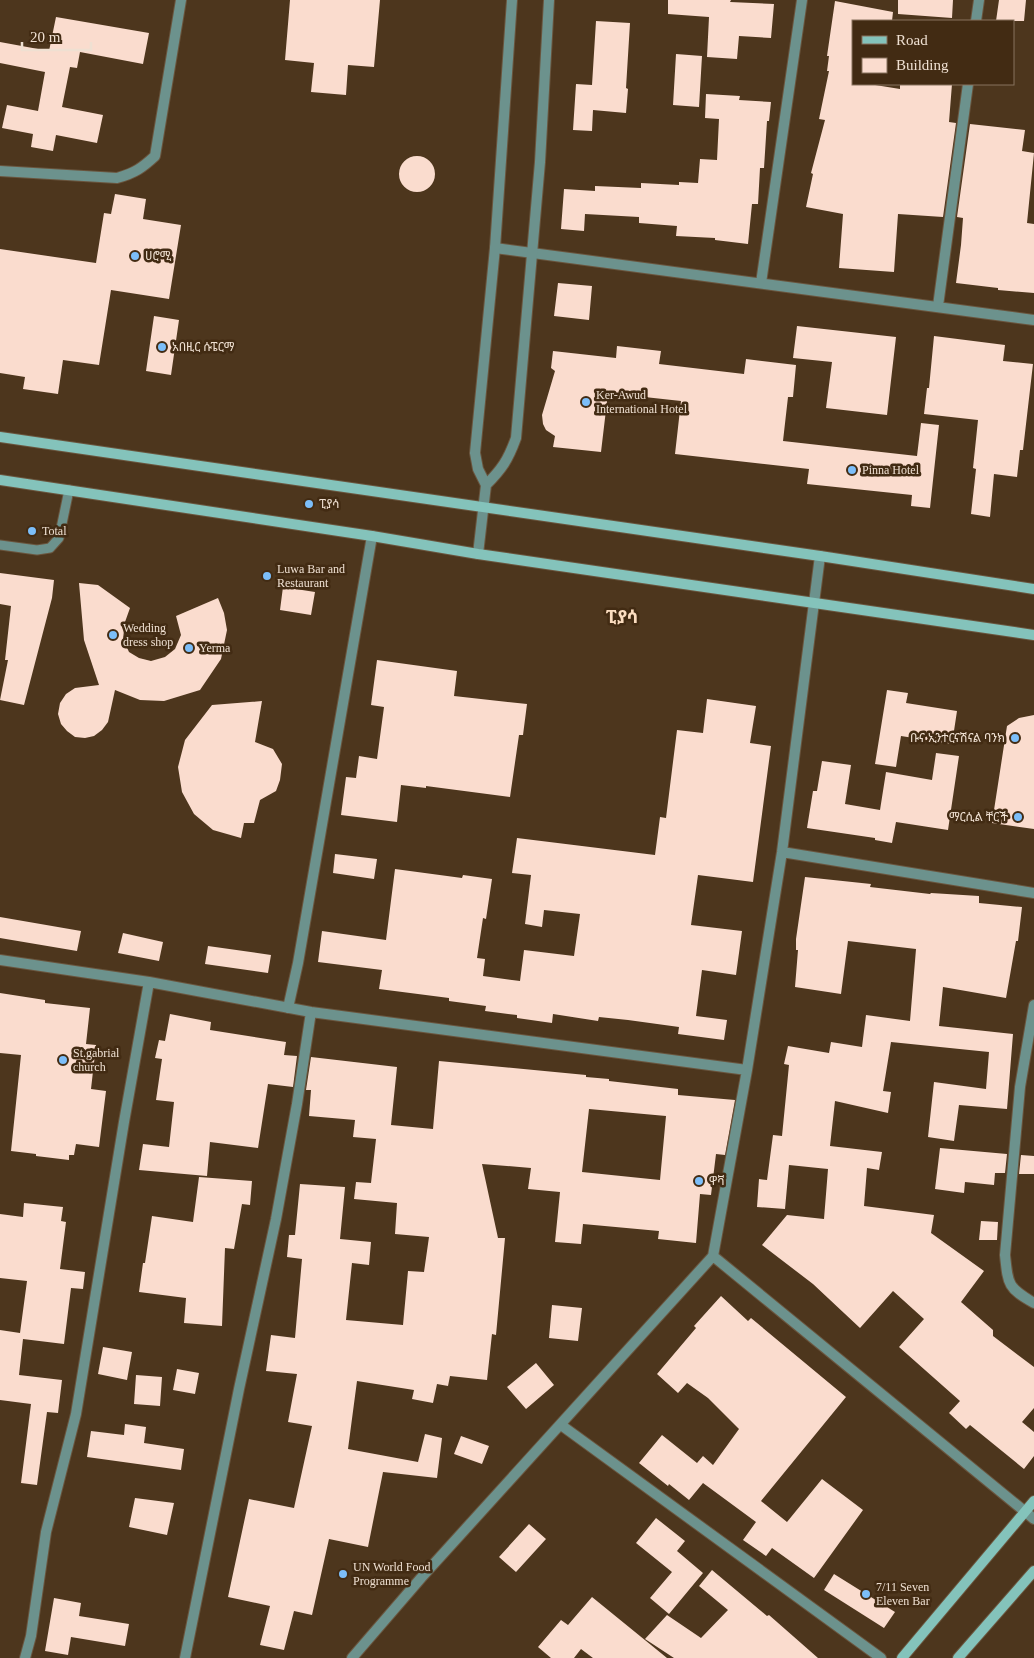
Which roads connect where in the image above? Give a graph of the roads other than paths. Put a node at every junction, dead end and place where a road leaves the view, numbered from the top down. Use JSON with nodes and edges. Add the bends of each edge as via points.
{"nodes":[{"id":1,"x":181,"y":0,"type":"edge"},
{"id":2,"x":512,"y":0,"type":"edge"},
{"id":3,"x":549,"y":0,"type":"edge"},
{"id":4,"x":802,"y":0,"type":"edge"},
{"id":5,"x":979,"y":0,"type":"edge"},
{"id":6,"x":976,"y":20,"type":"edge"},
{"id":7,"x":968,"y":85,"type":"edge"},
{"id":8,"x":0,"y":171,"type":"edge"},
{"id":9,"x":496,"y":248,"type":"junction"},
{"id":10,"x":533,"y":253,"type":"junction"},
{"id":11,"x":761,"y":283,"type":"junction"},
{"id":12,"x":938,"y":306,"type":"junction"},
{"id":13,"x":1034,"y":320,"type":"edge"},
{"id":14,"x":0,"y":437,"type":"edge"},
{"id":15,"x":0,"y":480,"type":"edge"},
{"id":16,"x":486,"y":485,"type":"junction"},
{"id":17,"x":69,"y":490,"type":"junction"},
{"id":18,"x":484,"y":508,"type":"junction"},
{"id":19,"x":372,"y":536,"type":"junction"},
{"id":20,"x":0,"y":545,"type":"edge"},
{"id":21,"x":478,"y":554,"type":"junction"},
{"id":22,"x":820,"y":556,"type":"junction"},
{"id":23,"x":1034,"y":589,"type":"edge"},
{"id":24,"x":815,"y":603,"type":"junction"},
{"id":25,"x":1034,"y":635,"type":"edge"},
{"id":26,"x":782,"y":852,"type":"junction"},
{"id":27,"x":1034,"y":893,"type":"edge"},
{"id":28,"x":0,"y":960,"type":"edge"},
{"id":29,"x":149,"y":982,"type":"junction"},
{"id":30,"x":1034,"y":1005,"type":"edge"},
{"id":31,"x":288,"y":1008,"type":"junction"},
{"id":32,"x":311,"y":1012,"type":"junction"},
{"id":33,"x":747,"y":1070,"type":"junction"},
{"id":34,"x":713,"y":1256,"type":"junction"},
{"id":35,"x":1034,"y":1303,"type":"edge"},
{"id":36,"x":561,"y":1425,"type":"junction"},
{"id":37,"x":1034,"y":1502,"type":"edge"},
{"id":38,"x":1025,"y":1512,"type":"junction"},
{"id":39,"x":1034,"y":1519,"type":"edge"},
{"id":40,"x":1034,"y":1571,"type":"edge"},
{"id":41,"x":25,"y":1658,"type":"edge"},
{"id":42,"x":185,"y":1658,"type":"edge"},
{"id":43,"x":352,"y":1658,"type":"edge"},
{"id":44,"x":881,"y":1658,"type":"edge"},
{"id":45,"x":902,"y":1658,"type":"edge"},
{"id":46,"x":958,"y":1658,"type":"edge"}],
"edges":[{"from":1,"to":8,"type":"street","via":[[155,156],[134,173],[117,178]]},
{"from":2,"to":9,"type":"street"},
{"from":3,"to":10,"type":"street"},
{"from":4,"to":11,"type":"street"},
{"from":5,"to":6,"type":"street"},
{"from":7,"to":12,"type":"street"},
{"from":9,"to":10,"type":"street"},
{"from":9,"to":16,"type":"street","via":[[475,453]]},
{"from":10,"to":11,"type":"street"},
{"from":10,"to":16,"type":"street","via":[[516,438],[508,460]]},
{"from":11,"to":12,"type":"street"},
{"from":12,"to":13,"type":"street"},
{"from":14,"to":18,"type":"main road"},
{"from":15,"to":17,"type":"main road"},
{"from":16,"to":18,"type":"street"},
{"from":17,"to":19,"type":"main road"},
{"from":17,"to":20,"type":"lane","via":[[59,538],[50,548],[37,550]]},
{"from":18,"to":21,"type":"street"},
{"from":18,"to":22,"type":"main road"},
{"from":19,"to":21,"type":"main road"},
{"from":19,"to":31,"type":"street"},
{"from":21,"to":24,"type":"main road"},
{"from":22,"to":23,"type":"main road"},
{"from":22,"to":24,"type":"street"},
{"from":24,"to":25,"type":"main road"},
{"from":24,"to":26,"type":"street"},
{"from":26,"to":27,"type":"street"},
{"from":26,"to":33,"type":"street"},
{"from":28,"to":29,"type":"street"},
{"from":29,"to":31,"type":"street"},
{"from":29,"to":41,"type":"street","via":[[76,1414],[46,1532]]},
{"from":30,"to":35,"type":"street","via":[[1020,1087],[1005,1255],[1014,1292]]},
{"from":31,"to":32,"type":"street"},
{"from":32,"to":33,"type":"street"},
{"from":32,"to":42,"type":"street","via":[[276,1219],[238,1389]]},
{"from":33,"to":34,"type":"street"},
{"from":34,"to":36,"type":"street"},
{"from":34,"to":38,"type":"street"},
{"from":36,"to":43,"type":"street"},
{"from":36,"to":44,"type":"street"},
{"from":37,"to":38,"type":"main road"},
{"from":38,"to":39,"type":"street"},
{"from":38,"to":45,"type":"main road"},
{"from":40,"to":46,"type":"main road"}]}
